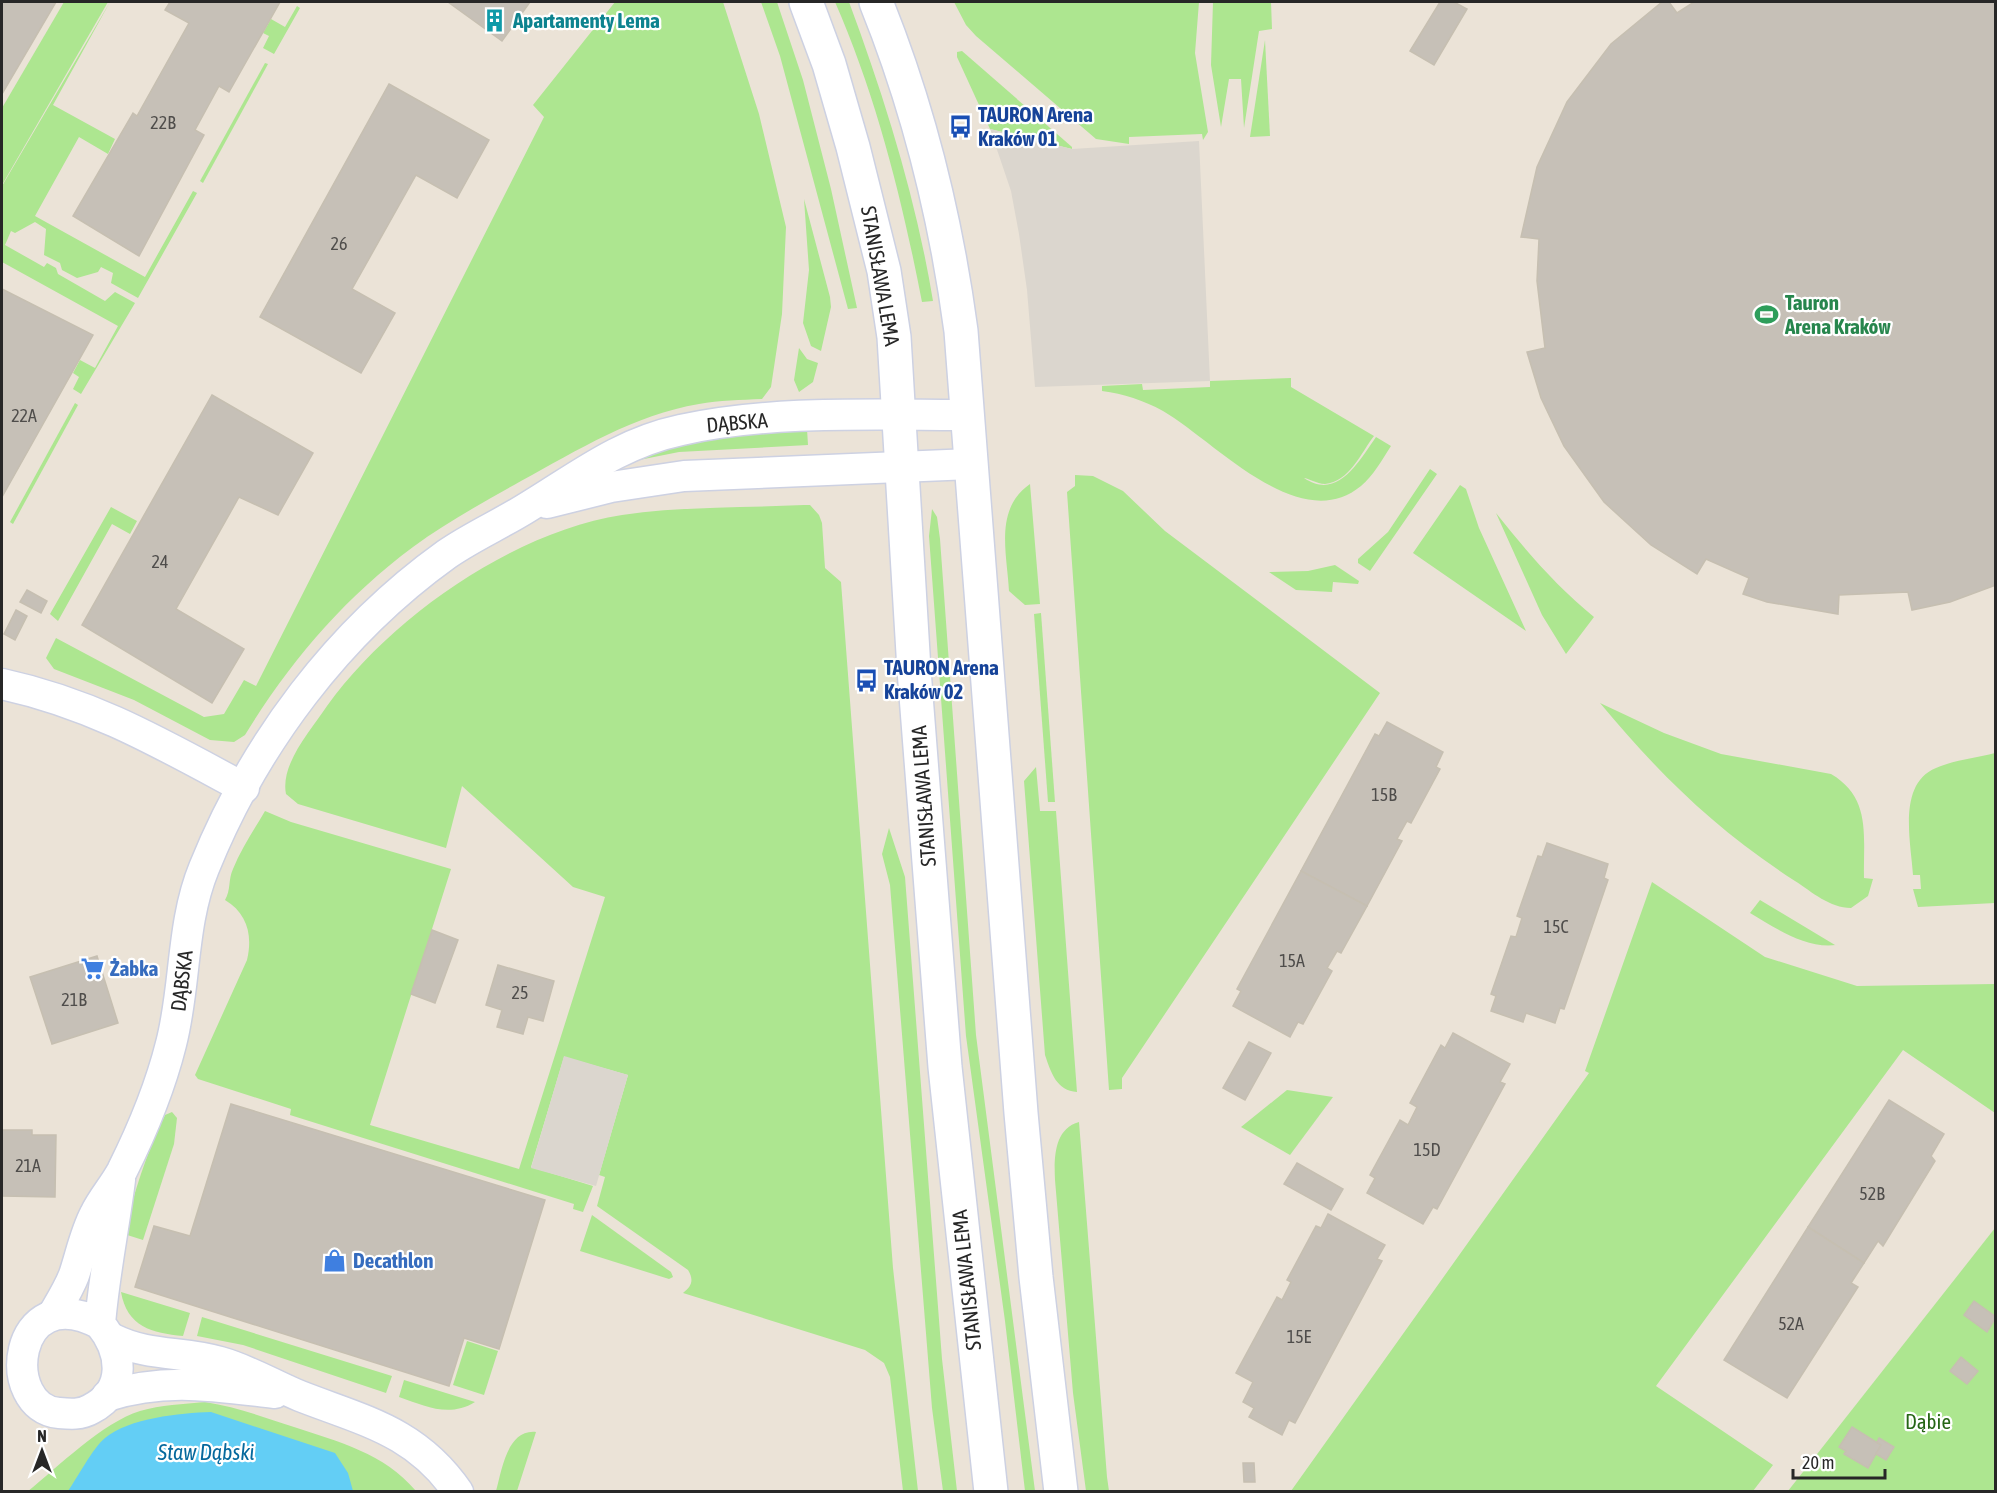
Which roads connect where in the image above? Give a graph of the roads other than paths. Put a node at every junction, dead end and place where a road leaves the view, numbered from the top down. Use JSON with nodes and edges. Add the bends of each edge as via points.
{"nodes":[{"id":1,"x":806,"y":2,"type":"edge"},
{"id":2,"x":876,"y":2,"type":"edge"},
{"id":3,"x":897,"y":415,"type":"junction"},
{"id":4,"x":967,"y":415,"type":"junction"},
{"id":5,"x":971,"y":464,"type":"junction"},
{"id":6,"x":900,"y":467,"type":"junction"},
{"id":7,"x":527,"y":508,"type":"junction"},
{"id":8,"x":2,"y":684,"type":"edge"},
{"id":9,"x":243,"y":788,"type":"junction"},
{"id":10,"x":120,"y":1174,"type":"junction"},
{"id":11,"x":54,"y":1313,"type":"junction"},
{"id":12,"x":106,"y":1331,"type":"junction"},
{"id":13,"x":299,"y":1395,"type":"junction"},
{"id":14,"x":107,"y":1396,"type":"junction"},
{"id":15,"x":458,"y":1491,"type":"edge"},
{"id":16,"x":991,"y":1491,"type":"edge"},
{"id":17,"x":1061,"y":1491,"type":"edge"}],
"edges":[{"from":1,"to":3,"type":"main road","name":"STANISŁAWA LEMA","via":[[832,74],[875,232],[894,337]]},
{"from":2,"to":4,"type":"main road","via":[[942,215],[961,331]]},
{"from":3,"to":4,"type":"street","name":"DĄBSKA"},
{"from":3,"to":6,"type":"main road","name":"STANISŁAWA LEMA"},
{"from":3,"to":7,"type":"street","name":"DĄBSKA","via":[[726,422],[677,430],[597,461]]},
{"from":4,"to":5,"type":"main road"},
{"from":5,"to":6,"type":"street","name":"DĄBSKA"},
{"from":5,"to":17,"type":"main road","via":[[1032,1242]]},
{"from":6,"to":7,"type":"street","name":"DĄBSKA","via":[[684,476],[611,487]]},
{"from":6,"to":16,"type":"main road","name":"STANISŁAWA LEMA","via":[[945,1067]]},
{"from":7,"to":9,"type":"street","name":"DĄBSKA","via":[[446,555],[353,634],[285,718]]},
{"from":8,"to":9,"type":"street","via":[[55,696],[124,723]]},
{"from":9,"to":10,"type":"street","name":"DĄBSKA","via":[[202,872],[191,916],[170,1050]]},
{"from":10,"to":11,"type":"street","via":[[95,1212],[72,1280]]},
{"from":10,"to":12,"type":"street"},
{"from":11,"to":12,"type":"street","via":[[82,1314]]},
{"from":11,"to":14,"type":"street","via":[[28,1330],[18,1347],[15,1367],[21,1387],[33,1402],[51,1413],[75,1414],[91,1409]]},
{"from":12,"to":13,"type":"street","via":[[148,1353],[218,1361]]},
{"from":12,"to":14,"type":"street","via":[[118,1358],[116,1378]]},
{"from":13,"to":14,"type":"street","via":[[160,1383]]},
{"from":13,"to":15,"type":"street","via":[[367,1419],[401,1436],[440,1469]]}]}
